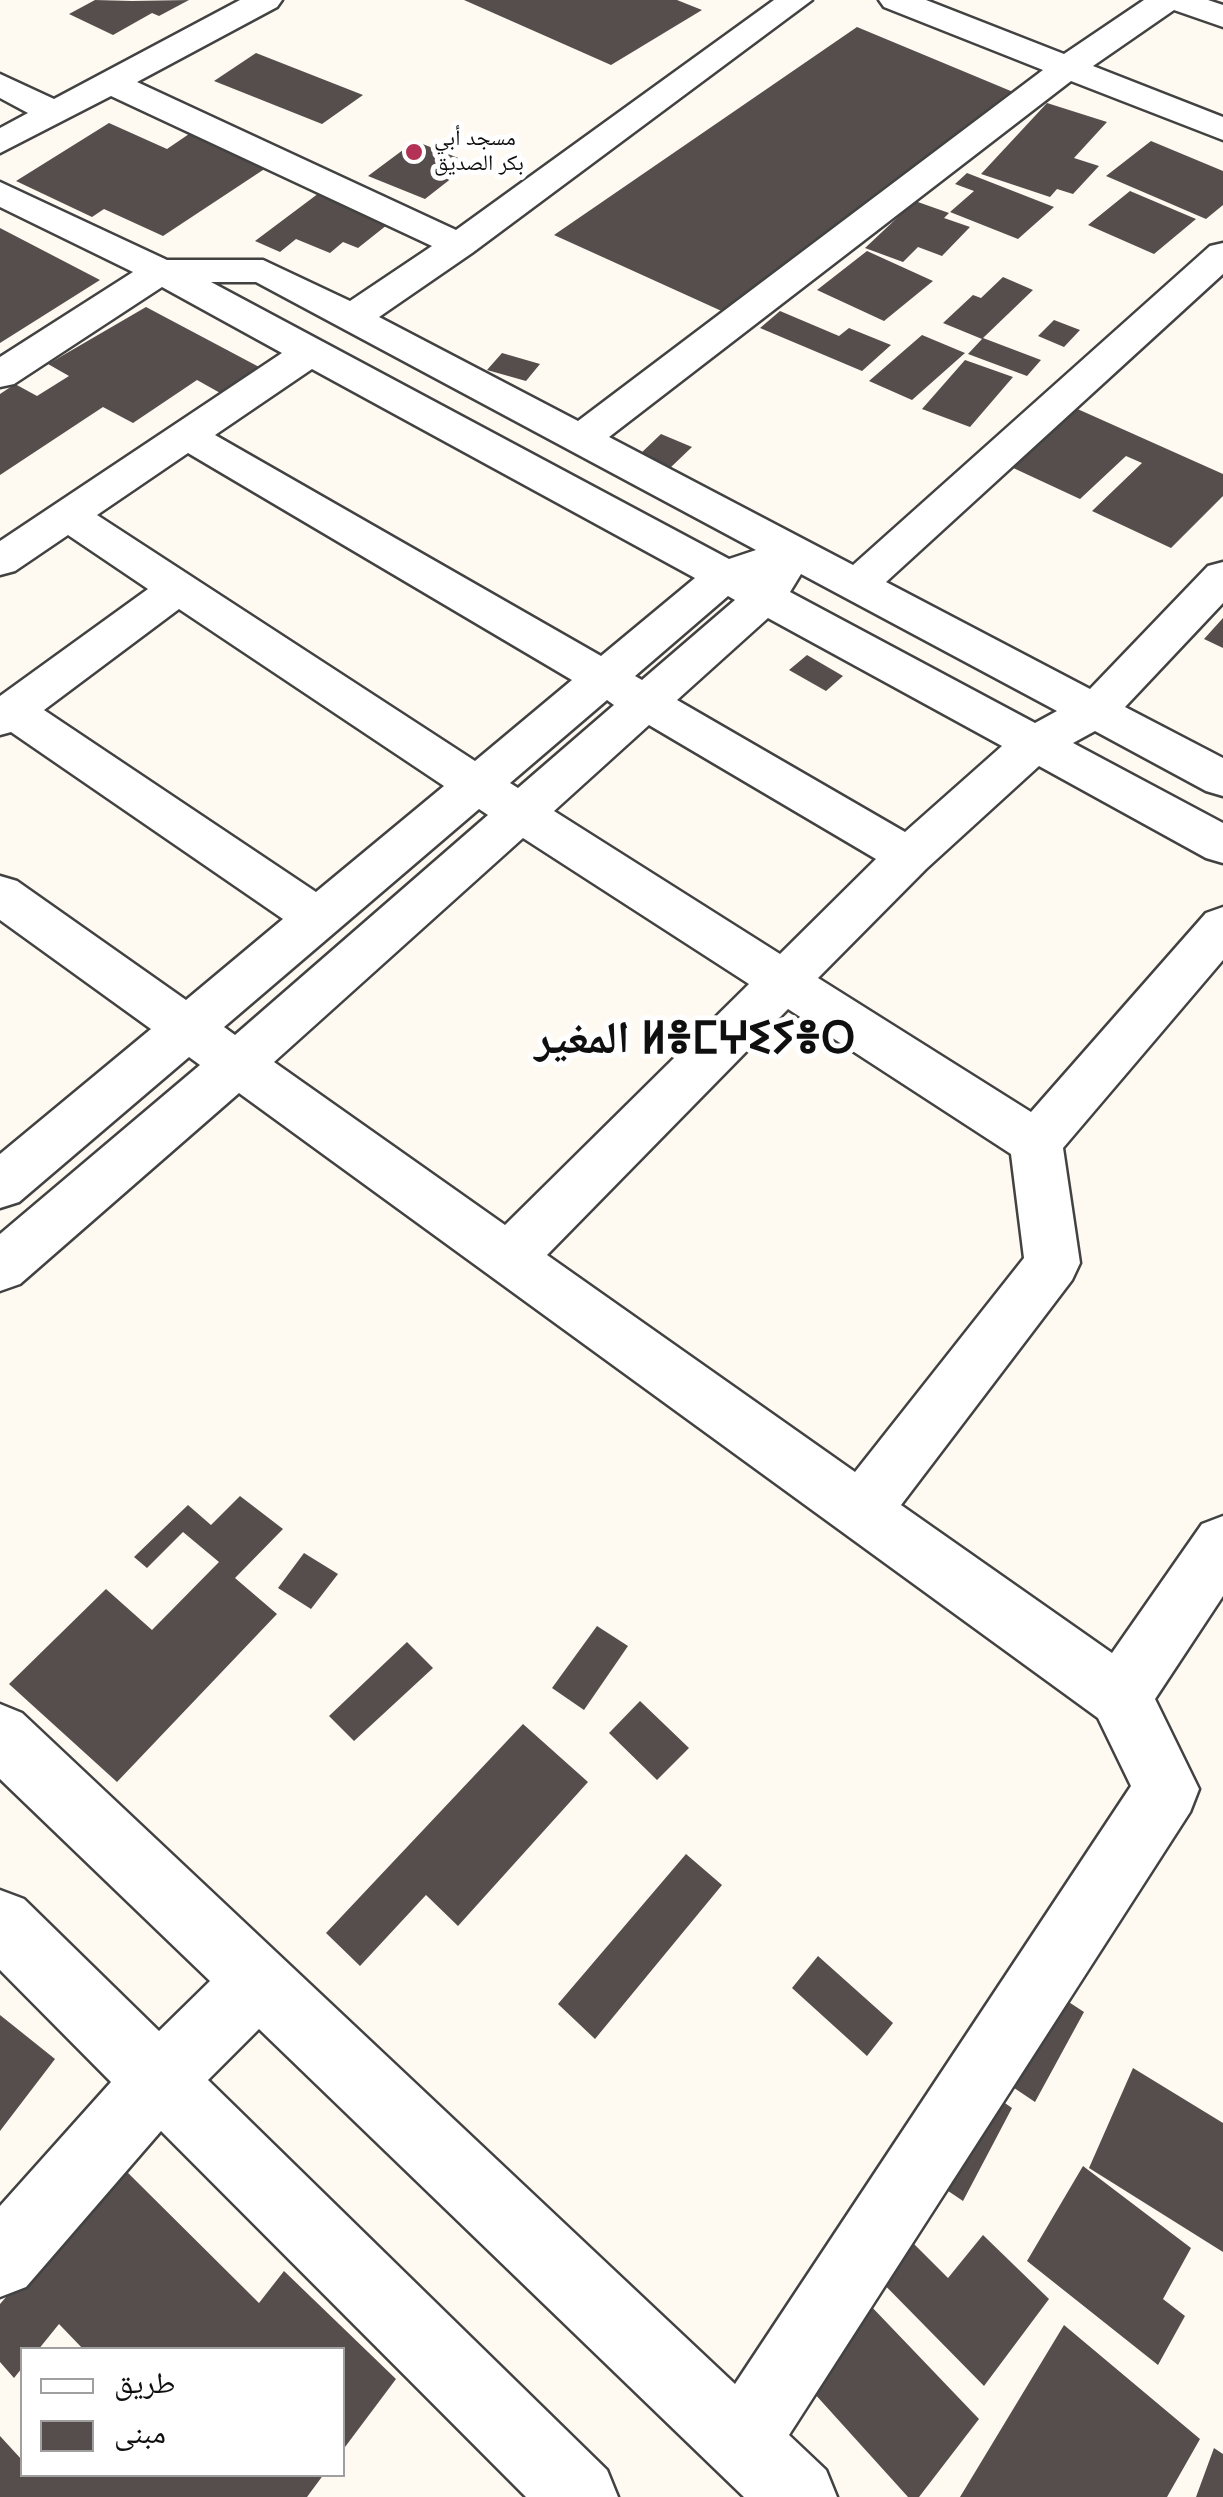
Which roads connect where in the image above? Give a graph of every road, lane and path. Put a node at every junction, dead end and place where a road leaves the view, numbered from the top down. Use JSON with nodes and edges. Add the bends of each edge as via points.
{"nodes":[{"id":1,"x":265,"y":0,"type":"edge"},
{"id":2,"x":796,"y":0,"type":"edge"},
{"id":3,"x":896,"y":0,"type":"edge"},
{"id":4,"x":1166,"y":0,"type":"edge"},
{"id":5,"x":1178,"y":0,"type":"edge"},
{"id":6,"x":1223,"y":17,"type":"edge"},
{"id":7,"x":1067,"y":68,"type":"junction"},
{"id":8,"x":110,"y":83,"type":"junction"},
{"id":9,"x":0,"y":84,"type":"edge"},
{"id":10,"x":55,"y":113,"type":"junction"},
{"id":11,"x":1223,"y":129,"type":"edge"},
{"id":12,"x":0,"y":142,"type":"edge"},
{"id":13,"x":0,"y":194,"type":"edge"},
{"id":14,"x":460,"y":244,"type":"junction"},
{"id":15,"x":1223,"y":254,"type":"edge"},
{"id":16,"x":161,"y":271,"type":"junction"},
{"id":17,"x":352,"y":318,"type":"junction"},
{"id":18,"x":310,"y":352,"type":"junction"},
{"id":19,"x":0,"y":375,"type":"edge"},
{"id":20,"x":186,"y":435,"type":"junction"},
{"id":21,"x":580,"y":439,"type":"junction"},
{"id":22,"x":68,"y":516,"type":"junction"},
{"id":23,"x":793,"y":552,"type":"junction"},
{"id":24,"x":0,"y":561,"type":"edge"},
{"id":25,"x":1223,"y":576,"type":"edge"},
{"id":26,"x":856,"y":585,"type":"junction"},
{"id":27,"x":745,"y":586,"type":"junction"},
{"id":28,"x":177,"y":588,"type":"junction"},
{"id":29,"x":603,"y":678,"type":"junction"},
{"id":30,"x":645,"y":703,"type":"junction"},
{"id":31,"x":1095,"y":712,"type":"junction"},
{"id":32,"x":6,"y":715,"type":"edge"},
{"id":33,"x":1034,"y":743,"type":"junction"},
{"id":34,"x":1223,"y":780,"type":"edge"},
{"id":35,"x":477,"y":785,"type":"junction"},
{"id":36,"x":520,"y":813,"type":"junction"},
{"id":37,"x":1223,"y":845,"type":"edge"},
{"id":38,"x":909,"y":856,"type":"junction"},
{"id":39,"x":0,"y":894,"type":"edge"},
{"id":40,"x":318,"y":918,"type":"junction"},
{"id":41,"x":1223,"y":926,"type":"edge"},
{"id":42,"x":782,"y":980,"type":"junction"},
{"id":43,"x":188,"y":1028,"type":"junction"},
{"id":44,"x":237,"y":1064,"type":"junction"},
{"id":45,"x":1036,"y":1143,"type":"junction"},
{"id":46,"x":0,"y":1186,"type":"edge"},
{"id":47,"x":508,"y":1258,"type":"junction"},
{"id":48,"x":0,"y":1268,"type":"edge"},
{"id":49,"x":861,"y":1511,"type":"junction"},
{"id":50,"x":1223,"y":1544,"type":"edge"},
{"id":51,"x":1120,"y":1696,"type":"junction"},
{"id":52,"x":0,"y":1735,"type":"edge"},
{"id":53,"x":0,"y":1923,"type":"edge"},
{"id":54,"x":258,"y":1980,"type":"junction"},
{"id":55,"x":159,"y":2080,"type":"junction"},
{"id":56,"x":0,"y":2260,"type":"edge"},
{"id":57,"x":741,"y":2442,"type":"junction"},
{"id":58,"x":580,"y":2497,"type":"edge"},
{"id":59,"x":799,"y":2497,"type":"edge"}],
"edges":[{"from":1,"to":8,"type":"street"},
{"from":2,"to":14,"type":"street"},
{"from":3,"to":7,"type":"street"},
{"from":4,"to":7,"type":"street"},
{"from":5,"to":6,"type":"street"},
{"from":7,"to":11,"type":"street"},
{"from":7,"to":21,"type":"street"},
{"from":8,"to":10,"type":"street"},
{"from":8,"to":14,"type":"street"},
{"from":9,"to":10,"type":"street"},
{"from":10,"to":12,"type":"street"},
{"from":13,"to":16,"type":"street"},
{"from":14,"to":17,"type":"street"},
{"from":15,"to":26,"type":"street"},
{"from":16,"to":17,"type":"street","via":[[263,271]]},
{"from":16,"to":18,"type":"street"},
{"from":16,"to":19,"type":"street"},
{"from":17,"to":21,"type":"street"},
{"from":18,"to":20,"type":"street"},
{"from":18,"to":27,"type":"street"},
{"from":20,"to":22,"type":"street"},
{"from":20,"to":29,"type":"street"},
{"from":21,"to":23,"type":"street"},
{"from":22,"to":24,"type":"street"},
{"from":22,"to":28,"type":"street"},
{"from":23,"to":26,"type":"street"},
{"from":23,"to":27,"type":"street"},
{"from":25,"to":31,"type":"street"},
{"from":26,"to":31,"type":"street"},
{"from":27,"to":29,"type":"street"},
{"from":27,"to":30,"type":"street"},
{"from":27,"to":33,"type":"street"},
{"from":28,"to":32,"type":"street"},
{"from":28,"to":35,"type":"street"},
{"from":29,"to":30,"type":"street"},
{"from":29,"to":35,"type":"street"},
{"from":30,"to":36,"type":"street"},
{"from":30,"to":38,"type":"street"},
{"from":31,"to":33,"type":"street"},
{"from":31,"to":34,"type":"street"},
{"from":32,"to":40,"type":"street"},
{"from":33,"to":37,"type":"street"},
{"from":33,"to":38,"type":"street"},
{"from":35,"to":36,"type":"street"},
{"from":35,"to":40,"type":"street"},
{"from":36,"to":42,"type":"street"},
{"from":36,"to":44,"type":"street"},
{"from":38,"to":42,"type":"street"},
{"from":39,"to":43,"type":"street"},
{"from":40,"to":43,"type":"street"},
{"from":41,"to":45,"type":"street"},
{"from":42,"to":45,"type":"street"},
{"from":42,"to":47,"type":"street"},
{"from":43,"to":44,"type":"street"},
{"from":43,"to":46,"type":"street"},
{"from":44,"to":47,"type":"street"},
{"from":44,"to":48,"type":"street"},
{"from":45,"to":49,"type":"street","via":[[1052,1263]]},
{"from":47,"to":49,"type":"street"},
{"from":49,"to":51,"type":"street"},
{"from":50,"to":51,"type":"street"},
{"from":51,"to":57,"type":"street","via":[[1168,1790]]},
{"from":52,"to":54,"type":"street"},
{"from":53,"to":55,"type":"street"},
{"from":54,"to":55,"type":"street"},
{"from":54,"to":57,"type":"street"},
{"from":55,"to":56,"type":"street"},
{"from":55,"to":58,"type":"street"},
{"from":57,"to":59,"type":"street"}]}
